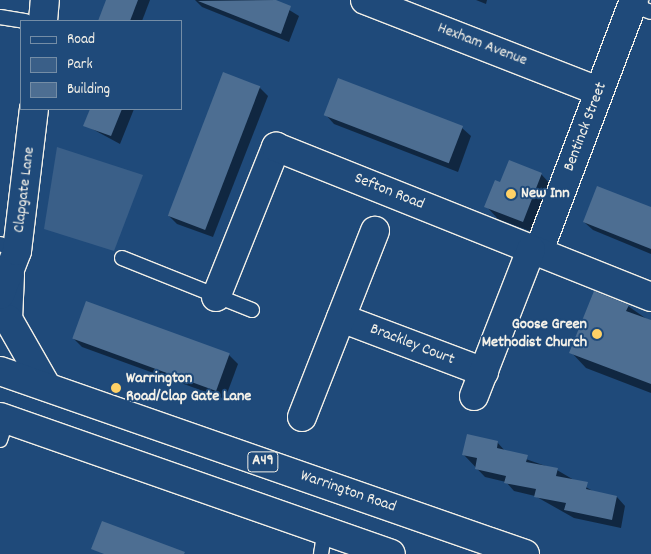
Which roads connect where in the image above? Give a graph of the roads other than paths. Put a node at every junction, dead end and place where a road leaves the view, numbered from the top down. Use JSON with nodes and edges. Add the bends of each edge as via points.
{"nodes":[{"id":1,"x":45,"y":0,"type":"edge"},
{"id":2,"x":365,"y":0,"type":"edge"},
{"id":3,"x":639,"y":6,"type":"edge"},
{"id":4,"x":0,"y":17,"type":"edge"},
{"id":5,"x":20,"y":20,"type":"edge"},
{"id":6,"x":43,"y":20,"type":"edge"},
{"id":7,"x":599,"y":91,"type":"junction"},
{"id":8,"x":34,"y":110,"type":"edge"},
{"id":9,"x":375,"y":231,"type":"dead end"},
{"id":10,"x":534,"y":252,"type":"junction"},
{"id":11,"x":122,"y":258,"type":"dead end"},
{"id":12,"x":7,"y":265,"type":"edge"},
{"id":13,"x":216,"y":297,"type":"junction"},
{"id":14,"x":651,"y":297,"type":"edge"},
{"id":15,"x":252,"y":310,"type":"dead end"},
{"id":16,"x":341,"y":318,"type":"junction"},
{"id":17,"x":0,"y":371,"type":"edge"},
{"id":18,"x":479,"y":384,"type":"joint"},
{"id":19,"x":47,"y":387,"type":"junction"},
{"id":20,"x":302,"y":417,"type":"dead end"},
{"id":21,"x":2,"y":425,"type":"edge"},
{"id":22,"x":323,"y":542,"type":"edge"},
{"id":23,"x":391,"y":554,"type":"edge"},
{"id":24,"x":526,"y":554,"type":"edge"}],
"edges":[{"from":1,"to":6,"type":"main road"},
{"from":2,"to":7,"type":"main road","name":"Hexham Avenue"},
{"from":3,"to":7,"type":"main road","name":"Bentinck Street"},
{"from":4,"to":5,"type":"lane"},
{"from":7,"to":10,"type":"main road","name":"Bentinck Street"},
{"from":8,"to":12,"type":"main road","name":"Clapgate Lane"},
{"from":9,"to":16,"type":"main road"},
{"from":10,"to":13,"type":"main road","name":"Sefton Road","via":[[276,148]]},
{"from":10,"to":14,"type":"main road","name":"Sefton Road"},
{"from":10,"to":18,"type":"main road","name":"Bentinck Street"},
{"from":11,"to":13,"type":"lane"},
{"from":12,"to":19,"type":"main road","name":"Clapgate Lane","via":[[8,319]]},
{"from":13,"to":15,"type":"lane"},
{"from":16,"to":18,"type":"main road","name":"Brackley Court"},
{"from":16,"to":20,"type":"main road"},
{"from":17,"to":19,"type":"main road","name":"Warrington Road","number":"A49"},
{"from":19,"to":24,"type":"main road","name":"Warrington Road","number":"A49"},
{"from":21,"to":22,"type":"main road"},
{"from":22,"to":23,"type":"main road"}]}
